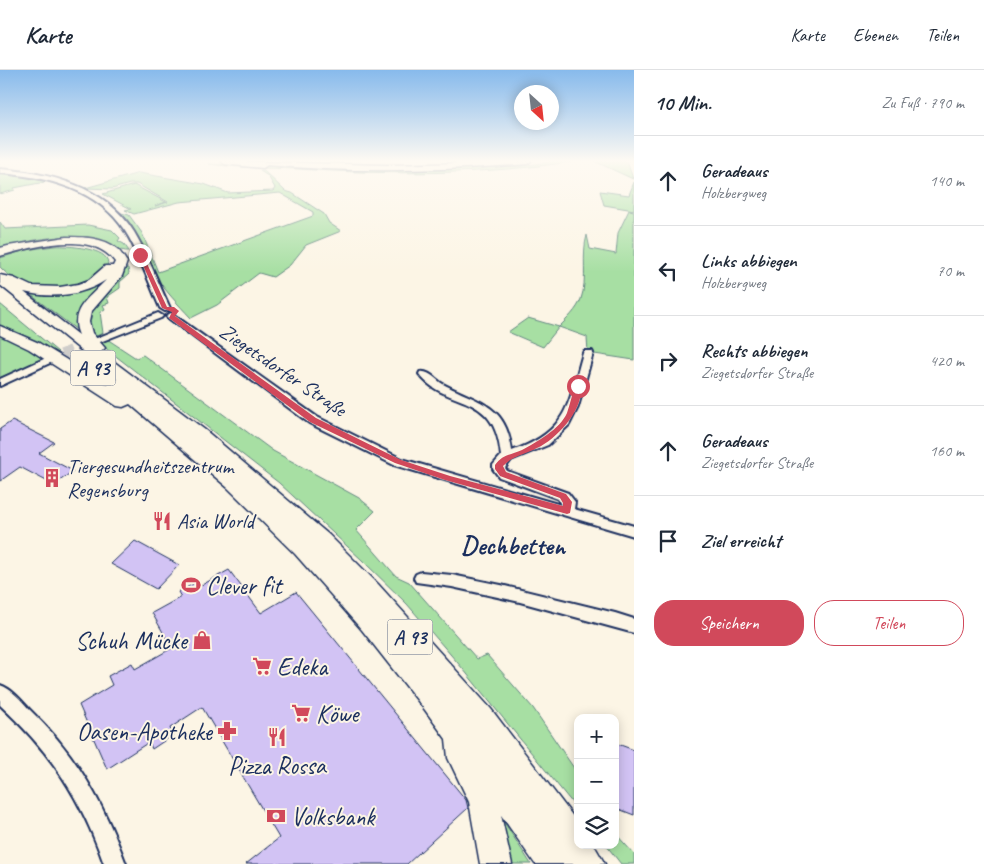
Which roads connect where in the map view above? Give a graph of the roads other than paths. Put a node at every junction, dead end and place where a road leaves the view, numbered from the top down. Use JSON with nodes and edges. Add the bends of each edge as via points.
{"nodes":[{"id":1,"x":96,"y":198,"type":"edge"},
{"id":2,"x":0,"y":252,"type":"edge"},
{"id":3,"x":0,"y":256,"type":"edge"},
{"id":4,"x":0,"y":273,"type":"edge"},
{"id":5,"x":0,"y":279,"type":"edge"},
{"id":6,"x":0,"y":293,"type":"edge"},
{"id":7,"x":165,"y":313,"type":"junction"},
{"id":8,"x":0,"y":330,"type":"edge"},
{"id":9,"x":97,"y":340,"type":"tunnel mouth"},
{"id":10,"x":588,"y":353,"type":"dead end"},
{"id":11,"x":104,"y":360,"type":"junction"},
{"id":12,"x":46,"y":361,"type":"tunnel mouth"},
{"id":13,"x":424,"y":374,"type":"dead end"},
{"id":14,"x":0,"y":383,"type":"edge"},
{"id":15,"x":187,"y":442,"type":"junction"},
{"id":16,"x":507,"y":457,"type":"junction"},
{"id":17,"x":567,"y":511,"type":"junction"},
{"id":18,"x":634,"y":531,"type":"edge"},
{"id":19,"x":421,"y":578,"type":"dead end"},
{"id":20,"x":634,"y":626,"type":"edge"},
{"id":21,"x":0,"y":693,"type":"edge"},
{"id":22,"x":459,"y":732,"type":"junction"},
{"id":23,"x":574,"y":837,"type":"edge"},
{"id":24,"x":581,"y":849,"type":"edge"},
{"id":25,"x":588,"y":849,"type":"edge"},
{"id":26,"x":115,"y":864,"type":"edge"},
{"id":27,"x":496,"y":864,"type":"edge"},
{"id":28,"x":554,"y":864,"type":"edge"},
{"id":29,"x":589,"y":864,"type":"edge"},
{"id":30,"x":603,"y":864,"type":"edge"}],
"edges":[{"from":1,"to":7,"type":"street","name":"Ziegetsdorfer Straße","via":[[124,222]]},
{"from":2,"to":11,"type":"highway","number":"A 93","via":[[32,243],[66,240],[97,244],[115,253],[121,262],[119,272],[89,304],[83,316],[83,329]]},
{"from":3,"to":4,"type":"highway","via":[[29,247],[70,244],[98,249],[111,263],[107,273],[94,282],[66,290],[28,289],[8,281]]},
{"from":5,"to":11,"type":"highway","number":"A 93"},
{"from":6,"to":15,"type":"highway","number":"A 93"},
{"from":7,"to":9,"type":"street"},
{"from":7,"to":17,"type":"street","name":"Ziegetsdorfer Straße","via":[[313,420],[398,462]]},
{"from":8,"to":15,"type":"highway","via":[[86,377],[165,433]]},
{"from":10,"to":16,"type":"street","via":[[570,414],[562,426],[538,445]]},
{"from":11,"to":23,"type":"highway","number":"A 93","via":[[227,456],[322,541],[370,590],[480,719]]},
{"from":12,"to":14,"type":"street"},
{"from":13,"to":16,"type":"street","via":[[432,384],[473,400],[489,412],[502,433]]},
{"from":15,"to":22,"type":"highway","number":"A 93","via":[[302,547],[411,669]]},
{"from":16,"to":17,"type":"street","via":[[499,465],[503,474],[563,496],[568,502]]},
{"from":17,"to":18,"type":"street","name":"Ziegetsdorfer Straße"},
{"from":19,"to":20,"type":"street","via":[[516,594]]},
{"from":21,"to":26,"type":"street","via":[[31,723],[82,788]]},
{"from":22,"to":27,"type":"highway","via":[[462,758],[483,800]]},
{"from":22,"to":28,"type":"highway","number":"A 93"},
{"from":24,"to":29,"type":"highway","number":"A 93"},
{"from":25,"to":30,"type":"highway"}]}
